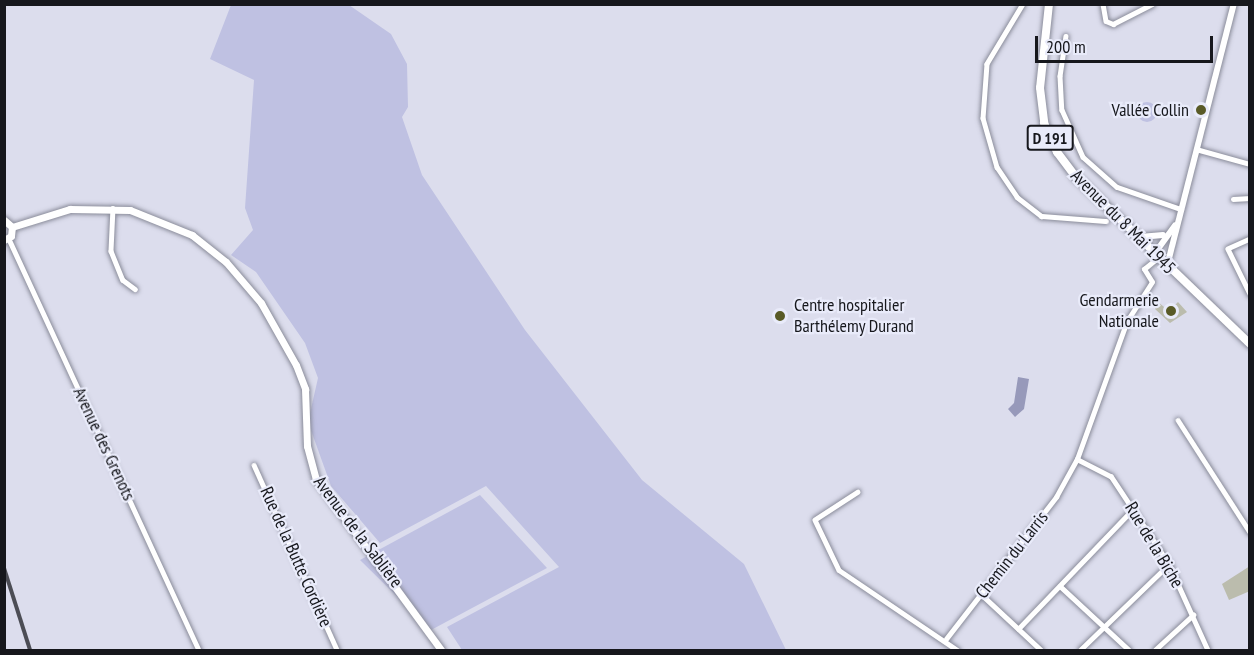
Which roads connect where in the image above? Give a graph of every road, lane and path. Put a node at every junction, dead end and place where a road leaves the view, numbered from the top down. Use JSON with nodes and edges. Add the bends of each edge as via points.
{"nodes":[{"id":1,"x":1023,"y":4,"type":"edge"},
{"id":2,"x":1049,"y":4,"type":"edge"},
{"id":3,"x":1103,"y":4,"type":"edge"},
{"id":4,"x":1152,"y":4,"type":"edge"},
{"id":5,"x":1234,"y":4,"type":"edge"},
{"id":6,"x":1066,"y":36,"type":"dead end"},
{"id":7,"x":1196,"y":149,"type":"junction"},
{"id":8,"x":1250,"y":164,"type":"edge"},
{"id":9,"x":1250,"y":198,"type":"edge"},
{"id":10,"x":1233,"y":199,"type":"dead end"},
{"id":11,"x":113,"y":208,"type":"junction"},
{"id":12,"x":1181,"y":209,"type":"junction"},
{"id":13,"x":4,"y":220,"type":"edge"},
{"id":14,"x":1106,"y":221,"type":"dead end"},
{"id":15,"x":1176,"y":223,"type":"junction"},
{"id":16,"x":12,"y":227,"type":"junction"},
{"id":17,"x":1163,"y":235,"type":"junction"},
{"id":18,"x":1140,"y":237,"type":"junction"},
{"id":19,"x":1250,"y":238,"type":"edge"},
{"id":20,"x":7,"y":239,"type":"edge"},
{"id":21,"x":1168,"y":250,"type":"junction"},
{"id":22,"x":1157,"y":255,"type":"junction"},
{"id":23,"x":1167,"y":267,"type":"junction"},
{"id":24,"x":135,"y":289,"type":"dead end"},
{"id":25,"x":1250,"y":294,"type":"edge"},
{"id":26,"x":1250,"y":344,"type":"edge"},
{"id":27,"x":1178,"y":420,"type":"dead end"},
{"id":28,"x":1077,"y":459,"type":"junction"},
{"id":29,"x":254,"y":465,"type":"dead end"},
{"id":30,"x":858,"y":492,"type":"dead end"},
{"id":31,"x":1133,"y":509,"type":"junction"},
{"id":32,"x":1250,"y":532,"type":"edge"},
{"id":33,"x":1169,"y":564,"type":"junction"},
{"id":34,"x":1060,"y":586,"type":"junction"},
{"id":35,"x":981,"y":594,"type":"junction"},
{"id":36,"x":1193,"y":615,"type":"junction"},
{"id":37,"x":1018,"y":629,"type":"junction"},
{"id":38,"x":1102,"y":629,"type":"junction"},
{"id":39,"x":946,"y":639,"type":"junction"},
{"id":40,"x":199,"y":651,"type":"edge"},
{"id":41,"x":337,"y":651,"type":"edge"},
{"id":42,"x":441,"y":651,"type":"edge"},
{"id":43,"x":957,"y":651,"type":"edge"},
{"id":44,"x":1041,"y":651,"type":"edge"},
{"id":45,"x":1080,"y":651,"type":"edge"},
{"id":46,"x":1129,"y":651,"type":"edge"},
{"id":47,"x":1155,"y":651,"type":"edge"},
{"id":48,"x":1208,"y":651,"type":"edge"}],
"edges":[{"from":1,"to":14,"type":"street","via":[[987,64],[983,118],[997,167],[1017,197],[1041,216]]},
{"from":2,"to":18,"type":"main road","name":"Avenue du 8 Mai 1945","number":"D 191","via":[[1040,88],[1050,138],[1076,177]]},
{"from":3,"to":4,"type":"street","via":[[1106,21],[1113,24]]},
{"from":5,"to":7,"type":"street"},
{"from":6,"to":12,"type":"street","via":[[1060,76],[1062,110],[1083,157],[1117,187]]},
{"from":7,"to":8,"type":"street"},
{"from":7,"to":12,"type":"street"},
{"from":9,"to":10,"type":"street"},
{"from":11,"to":16,"type":"main road","name":"Avenue de la Sablière","via":[[70,209]]},
{"from":11,"to":24,"type":"street","via":[[111,251],[123,280]]},
{"from":11,"to":42,"type":"main road","name":"Avenue de la Sablière","via":[[150,215],[192,235],[225,262],[261,303],[305,389],[307,446],[316,480]]},
{"from":12,"to":15,"type":"street"},
{"from":13,"to":16,"type":"main road"},
{"from":15,"to":17,"type":"street"},
{"from":15,"to":21,"type":"street"},
{"from":16,"to":20,"type":"main road"},
{"from":17,"to":18,"type":"street"},
{"from":17,"to":22,"type":"street"},
{"from":18,"to":22,"type":"main road","name":"Avenue du 8 Mai 1945","number":"D 191"},
{"from":19,"to":25,"type":"street","via":[[1228,249]]},
{"from":20,"to":40,"type":"street","name":"Avenue des Grenots"},
{"from":21,"to":22,"type":"street"},
{"from":21,"to":23,"type":"street"},
{"from":22,"to":23,"type":"main road","name":"Avenue du 8 Mai 1945","number":"D 191"},
{"from":22,"to":28,"type":"street","name":"Chemin du Larris","via":[[1144,269],[1152,282],[1127,321]]},
{"from":23,"to":26,"type":"main road","name":"Avenue du 8 Mai 1945","number":"D 191"},
{"from":27,"to":32,"type":"street"},
{"from":28,"to":31,"type":"street","name":"Rue de la Biche","via":[[1111,476]]},
{"from":28,"to":35,"type":"street","name":"Chemin du Larris","via":[[1053,501]]},
{"from":29,"to":41,"type":"street","name":"Rue de la Butte Cordière"},
{"from":30,"to":39,"type":"street","via":[[815,520],[839,570]]},
{"from":31,"to":33,"type":"street","name":"Rue de la Biche"},
{"from":31,"to":34,"type":"street"},
{"from":33,"to":36,"type":"street","name":"Rue de la Biche"},
{"from":33,"to":38,"type":"street"},
{"from":34,"to":37,"type":"street"},
{"from":34,"to":38,"type":"street"},
{"from":35,"to":37,"type":"street"},
{"from":35,"to":39,"type":"street","name":"Chemin du Larris"},
{"from":36,"to":47,"type":"street"},
{"from":36,"to":48,"type":"street","name":"Rue de la Biche"},
{"from":37,"to":44,"type":"street"},
{"from":38,"to":45,"type":"street"},
{"from":38,"to":46,"type":"street"},
{"from":39,"to":43,"type":"street"}]}
